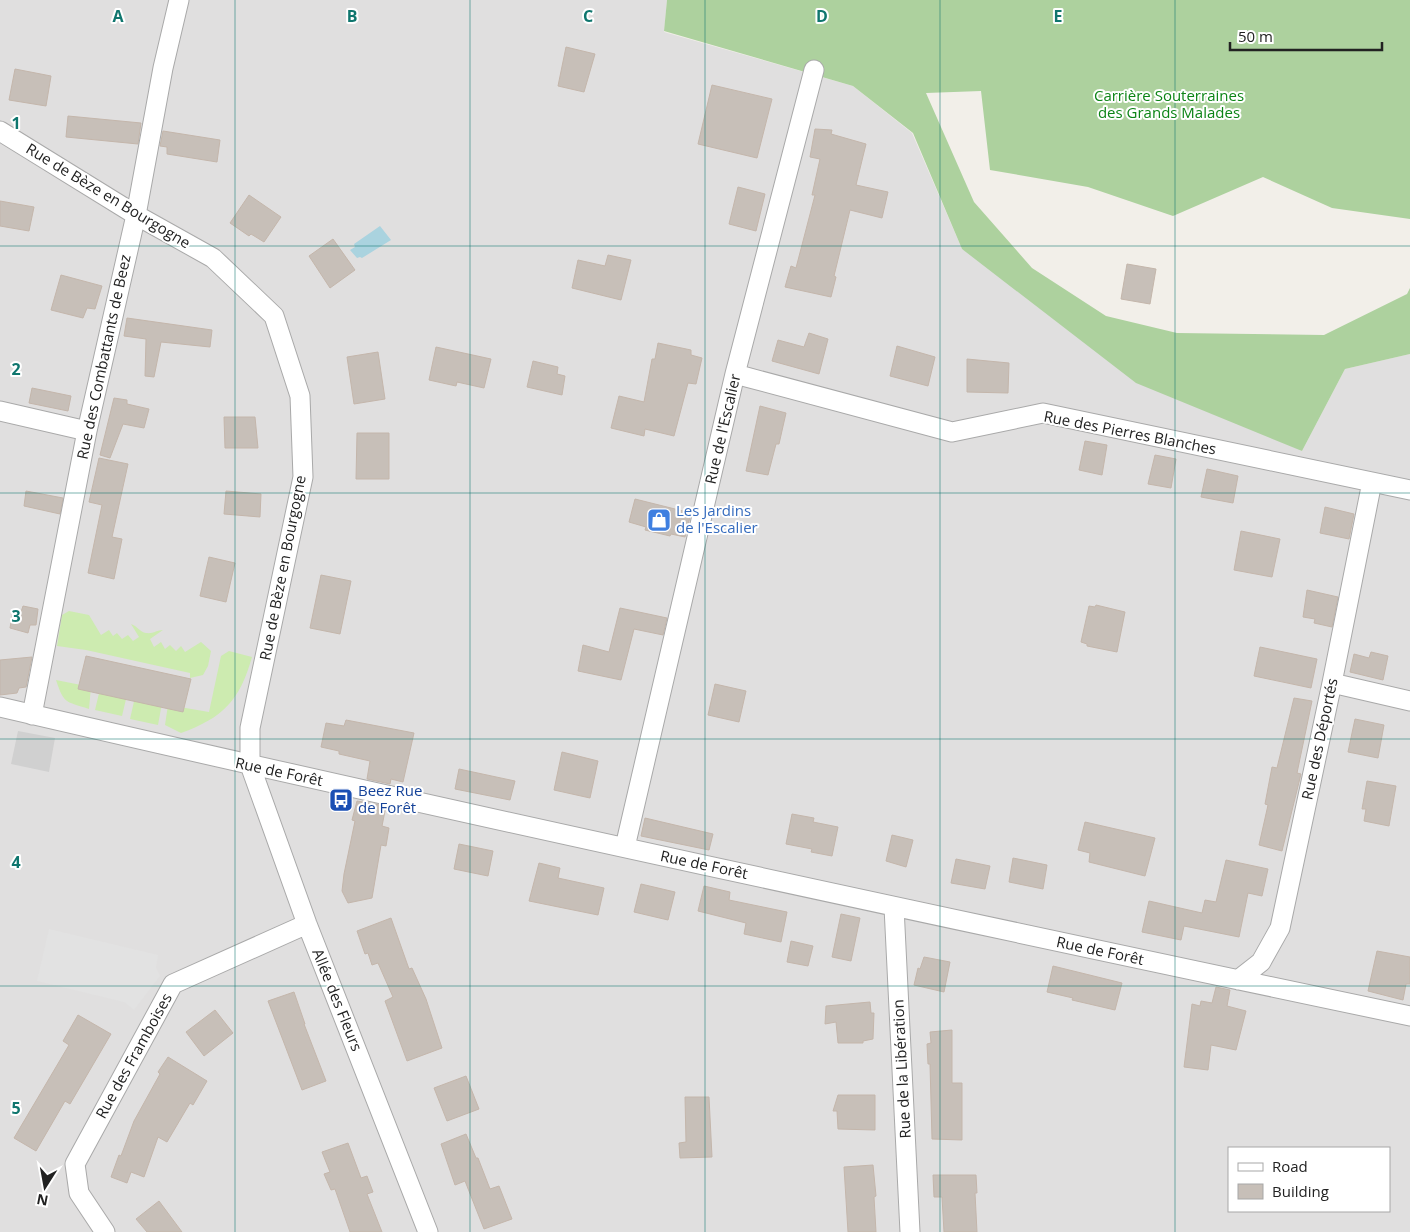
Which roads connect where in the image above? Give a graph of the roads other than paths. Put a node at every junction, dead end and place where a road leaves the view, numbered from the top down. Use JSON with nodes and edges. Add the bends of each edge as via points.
{"nodes":[{"id":1,"x":179,"y":0,"type":"edge"},
{"id":2,"x":814,"y":70,"type":"dead end"},
{"id":3,"x":0,"y":131,"type":"edge"},
{"id":4,"x":136,"y":215,"type":"junction"},
{"id":5,"x":735,"y":374,"type":"junction"},
{"id":6,"x":0,"y":411,"type":"edge"},
{"id":7,"x":87,"y":431,"type":"junction"},
{"id":8,"x":1372,"y":482,"type":"junction"},
{"id":9,"x":1410,"y":490,"type":"edge"},
{"id":10,"x":1332,"y":683,"type":"junction"},
{"id":11,"x":1410,"y":701,"type":"edge"},
{"id":12,"x":0,"y":707,"type":"edge"},
{"id":13,"x":32,"y":715,"type":"junction"},
{"id":14,"x":250,"y":765,"type":"junction"},
{"id":15,"x":625,"y":847,"type":"junction"},
{"id":16,"x":894,"y":907,"type":"junction"},
{"id":17,"x":307,"y":924,"type":"junction"},
{"id":18,"x":1238,"y":980,"type":"junction"},
{"id":19,"x":1410,"y":1016,"type":"edge"},
{"id":20,"x":105,"y":1232,"type":"edge"},
{"id":21,"x":428,"y":1232,"type":"edge"},
{"id":22,"x":910,"y":1232,"type":"edge"}],
"edges":[{"from":1,"to":4,"type":"street","name":"Rue des Combattants de Beez"},
{"from":2,"to":5,"type":"street","name":"Rue de l'Escalier"},
{"from":3,"to":4,"type":"street","name":"Rue de Bèze en Bourgogne"},
{"from":4,"to":7,"type":"street","name":"Rue des Combattants de Beez"},
{"from":4,"to":14,"type":"street","name":"Rue de Bèze en Bourgogne","via":[[213,258],[274,316],[300,396],[303,477],[250,728]]},
{"from":5,"to":8,"type":"street","name":"Rue des Pierres Blanches","via":[[952,432],[1043,413]]},
{"from":5,"to":15,"type":"street","name":"Rue de l'Escalier"},
{"from":6,"to":7,"type":"street"},
{"from":7,"to":13,"type":"street","name":"Rue des Combattants de Beez"},
{"from":8,"to":9,"type":"street","name":"Rue des Pierres Blanches"},
{"from":8,"to":10,"type":"street","name":"Rue des Déportés"},
{"from":10,"to":11,"type":"street"},
{"from":10,"to":18,"type":"street","name":"Rue des Déportés","via":[[1280,928],[1260,962]]},
{"from":12,"to":13,"type":"street","name":"Rue de Forêt"},
{"from":13,"to":14,"type":"street","name":"Rue de Forêt"},
{"from":14,"to":15,"type":"street","name":"Rue de Forêt"},
{"from":14,"to":17,"type":"street","name":"Allée des Fleurs"},
{"from":15,"to":16,"type":"street","name":"Rue de Forêt"},
{"from":16,"to":18,"type":"street","name":"Rue de Forêt"},
{"from":16,"to":22,"type":"street","name":"Rue de la Libération"},
{"from":17,"to":20,"type":"street","name":"Rue des Framboises","via":[[173,984],[75,1164],[79,1193]]},
{"from":17,"to":21,"type":"street","name":"Allée des Fleurs"},
{"from":18,"to":19,"type":"street","name":"Rue de Forêt"}]}
